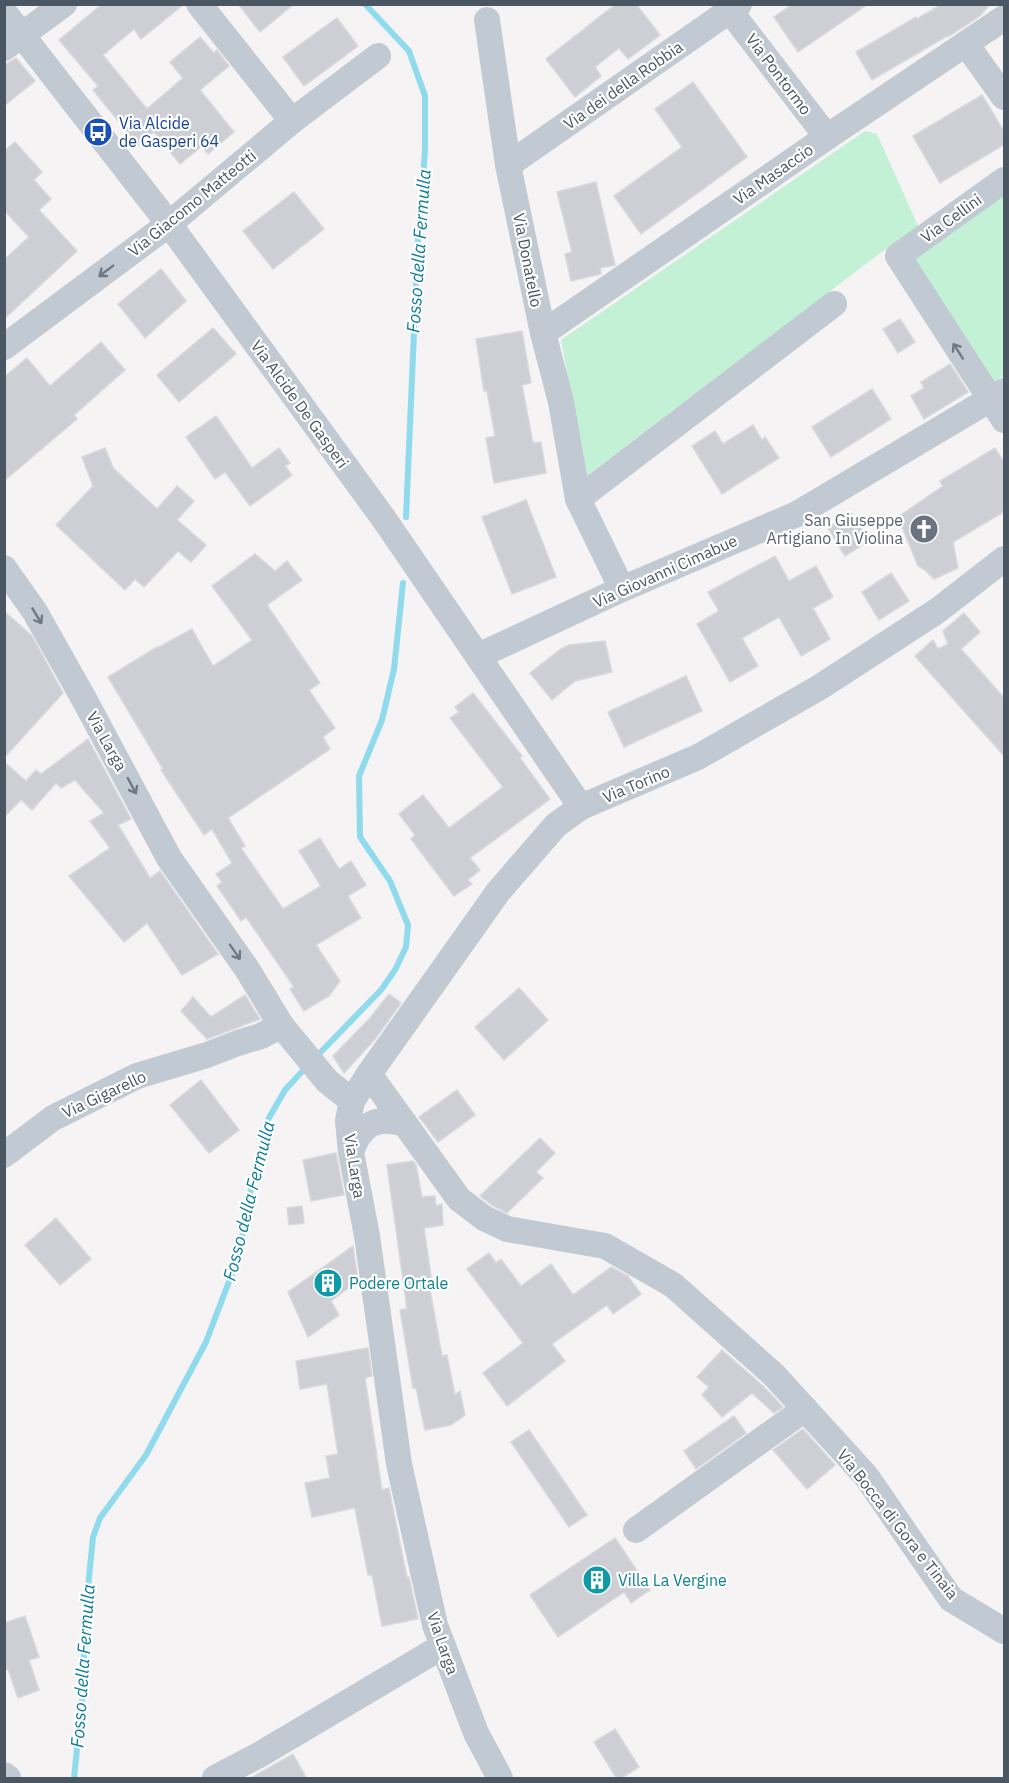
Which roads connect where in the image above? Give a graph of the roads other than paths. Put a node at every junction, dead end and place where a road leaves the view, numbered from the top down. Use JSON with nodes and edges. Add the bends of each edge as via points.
{"nodes":[{"id":1,"x":64,"y":4,"type":"edge"},
{"id":2,"x":199,"y":4,"type":"edge"},
{"id":3,"x":735,"y":8,"type":"edge"},
{"id":4,"x":4,"y":12,"type":"edge"},
{"id":5,"x":1005,"y":18,"type":"edge"},
{"id":6,"x":487,"y":20,"type":"dead end"},
{"id":7,"x":13,"y":42,"type":"edge"},
{"id":8,"x":966,"y":44,"type":"junction"},
{"id":9,"x":378,"y":56,"type":"dead end"},
{"id":10,"x":1005,"y":97,"type":"edge"},
{"id":11,"x":292,"y":121,"type":"junction"},
{"id":12,"x":827,"y":137,"type":"junction"},
{"id":13,"x":508,"y":165,"type":"junction"},
{"id":14,"x":1005,"y":180,"type":"edge"},
{"id":15,"x":169,"y":224,"type":"junction"},
{"id":16,"x":834,"y":304,"type":"dead end"},
{"id":17,"x":543,"y":333,"type":"junction"},
{"id":18,"x":4,"y":347,"type":"edge"},
{"id":19,"x":1000,"y":404,"type":"edge"},
{"id":20,"x":578,"y":499,"type":"junction"},
{"id":21,"x":1005,"y":559,"type":"edge"},
{"id":22,"x":4,"y":568,"type":"edge"},
{"id":23,"x":622,"y":589,"type":"junction"},
{"id":24,"x":478,"y":656,"type":"junction"},
{"id":25,"x":582,"y":807,"type":"junction"},
{"id":26,"x":281,"y":1025,"type":"junction"},
{"id":27,"x":369,"y":1074,"type":"junction"},
{"id":28,"x":352,"y":1101,"type":"junction"},
{"id":29,"x":405,"y":1124,"type":"junction"},
{"id":30,"x":351,"y":1152,"type":"junction"},
{"id":31,"x":4,"y":1155,"type":"edge"},
{"id":32,"x":805,"y":1409,"type":"junction"},
{"id":33,"x":636,"y":1530,"type":"dead end"},
{"id":34,"x":1005,"y":1631,"type":"edge"},
{"id":35,"x":443,"y":1646,"type":"junction"},
{"id":36,"x":4,"y":1775,"type":"edge"},
{"id":37,"x":8,"y":1779,"type":"edge"},
{"id":38,"x":215,"y":1779,"type":"edge"},
{"id":39,"x":500,"y":1779,"type":"edge"}],
"edges":[{"from":1,"to":7,"type":"street"},
{"from":2,"to":11,"type":"street"},
{"from":3,"to":12,"type":"street","name":"Via Pontormo"},
{"from":3,"to":13,"type":"street","name":"Via dei della Robbia"},
{"from":4,"to":7,"type":"street","name":"Via Alcide De Gasperi"},
{"from":5,"to":8,"type":"street","name":"Via Masaccio"},
{"from":6,"to":13,"type":"street","name":"Via Donatello"},
{"from":7,"to":15,"type":"street","name":"Via Alcide De Gasperi"},
{"from":8,"to":10,"type":"street"},
{"from":8,"to":12,"type":"street","name":"Via Masaccio"},
{"from":9,"to":11,"type":"street","name":"Via Giacomo Matteotti"},
{"from":11,"to":15,"type":"street","name":"Via Giacomo Matteotti"},
{"from":12,"to":17,"type":"street","name":"Via Masaccio"},
{"from":13,"to":17,"type":"street","name":"Via Donatello"},
{"from":19,"to":14,"type":"street","name":"Via Cellini","one_way":true,"via":[[897,256]]},
{"from":15,"to":18,"type":"street","name":"Via Giacomo Matteotti","one_way":true},
{"from":15,"to":24,"type":"street","name":"Via Alcide De Gasperi","via":[[384,519]]},
{"from":16,"to":20,"type":"street"},
{"from":17,"to":20,"type":"street","name":"Via Donatello","via":[[561,402]]},
{"from":19,"to":23,"type":"street","name":"Via Giovanni Cimabue","via":[[797,514]]},
{"from":20,"to":23,"type":"street","name":"Via Donatello"},
{"from":21,"to":25,"type":"street","name":"Via Torino","via":[[937,610],[820,687],[698,757]]},
{"from":22,"to":26,"type":"street","name":"Via Larga","one_way":true,"via":[[74,680],[169,858]]},
{"from":23,"to":24,"type":"street","name":"Via Giovanni Cimabue"},
{"from":24,"to":25,"type":"street","name":"Via Alcide De Gasperi"},
{"from":25,"to":27,"type":"street","name":"Via Torino","via":[[556,825],[498,892]]},
{"from":26,"to":28,"type":"street","name":"Via Larga","via":[[324,1076]]},
{"from":26,"to":31,"type":"street","name":"Via Gigarello","via":[[261,1036],[137,1076],[53,1118]]},
{"from":27,"to":28,"type":"street","name":"Via Torino"},
{"from":27,"to":29,"type":"street","name":"Via Bocca di Gora e Tinaia"},
{"from":28,"to":30,"type":"street","name":"Via Larga","via":[[348,1121]]},
{"from":29,"to":30,"type":"street","via":[[390,1119],[370,1124],[357,1136]]},
{"from":29,"to":32,"type":"street","name":"Via Bocca di Gora e Tinaia","via":[[459,1199],[484,1218],[507,1229],[605,1246],[673,1285],[774,1375]]},
{"from":30,"to":35,"type":"street","name":"Via Larga","via":[[367,1236],[399,1464]]},
{"from":32,"to":33,"type":"street"},
{"from":32,"to":34,"type":"street","name":"Via Bocca di Gora e Tinaia","via":[[866,1476],[951,1599]]},
{"from":35,"to":38,"type":"street"},
{"from":35,"to":39,"type":"street","name":"Via Larga","via":[[476,1733]]},
{"from":36,"to":37,"type":"street"}]}
